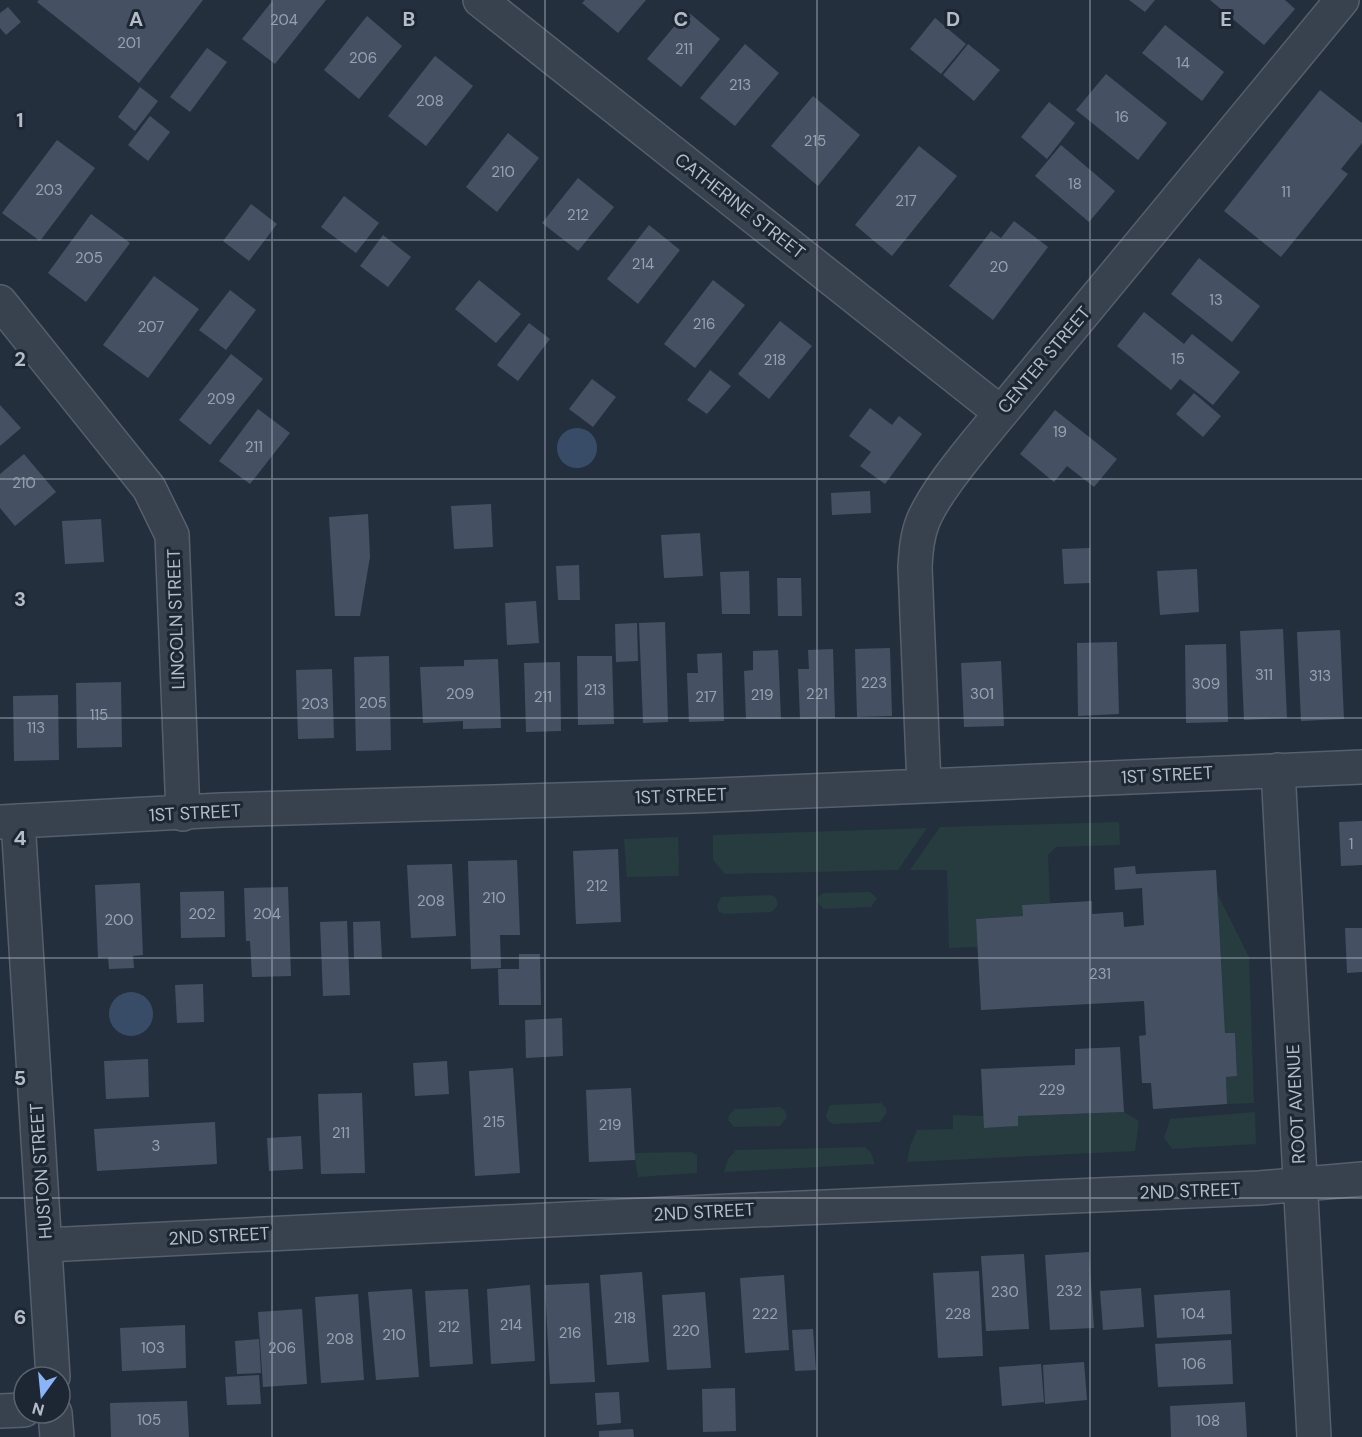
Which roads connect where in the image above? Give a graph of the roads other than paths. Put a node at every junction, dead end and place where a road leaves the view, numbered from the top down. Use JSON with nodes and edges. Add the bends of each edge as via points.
{"nodes":[{"id":1,"x":480,"y":0,"type":"edge"},
{"id":2,"x":1342,"y":0,"type":"edge"},
{"id":3,"x":0,"y":302,"type":"edge"},
{"id":4,"x":1001,"y":413,"type":"junction"},
{"id":5,"x":1362,"y":767,"type":"edge"},
{"id":6,"x":1278,"y":770,"type":"junction"},
{"id":7,"x":924,"y":786,"type":"junction"},
{"id":8,"x":183,"y":814,"type":"junction"},
{"id":9,"x":9,"y":821,"type":"edge"},
{"id":10,"x":1362,"y":1179,"type":"edge"},
{"id":11,"x":1300,"y":1184,"type":"junction"},
{"id":12,"x":46,"y":1245,"type":"junction"},
{"id":13,"x":52,"y":1365,"type":"edge"},
{"id":14,"x":1314,"y":1437,"type":"edge"}],
"edges":[{"from":1,"to":4,"type":"street","name":"CATHERINE STREET"},
{"from":2,"to":4,"type":"street","name":"CENTER STREET"},
{"from":3,"to":8,"type":"street","name":"LINCOLN STREET","via":[[149,488],[172,535]]},
{"from":4,"to":7,"type":"street","name":"CENTER STREET","via":[[953,472],[924,520],[916,543]]},
{"from":5,"to":6,"type":"street","name":"1ST STREET"},
{"from":6,"to":7,"type":"street","name":"1ST STREET"},
{"from":6,"to":11,"type":"street","name":"ROOT AVENUE"},
{"from":7,"to":8,"type":"street","name":"1ST STREET"},
{"from":8,"to":9,"type":"street","name":"1ST STREET"},
{"from":9,"to":12,"type":"street","name":"HUSTON STREET"},
{"from":10,"to":11,"type":"street","name":"2ND STREET"},
{"from":11,"to":12,"type":"street","name":"2ND STREET"},
{"from":11,"to":14,"type":"street","name":"ROOT AVENUE"},
{"from":12,"to":13,"type":"street","name":"HUSTON STREET"}]}
